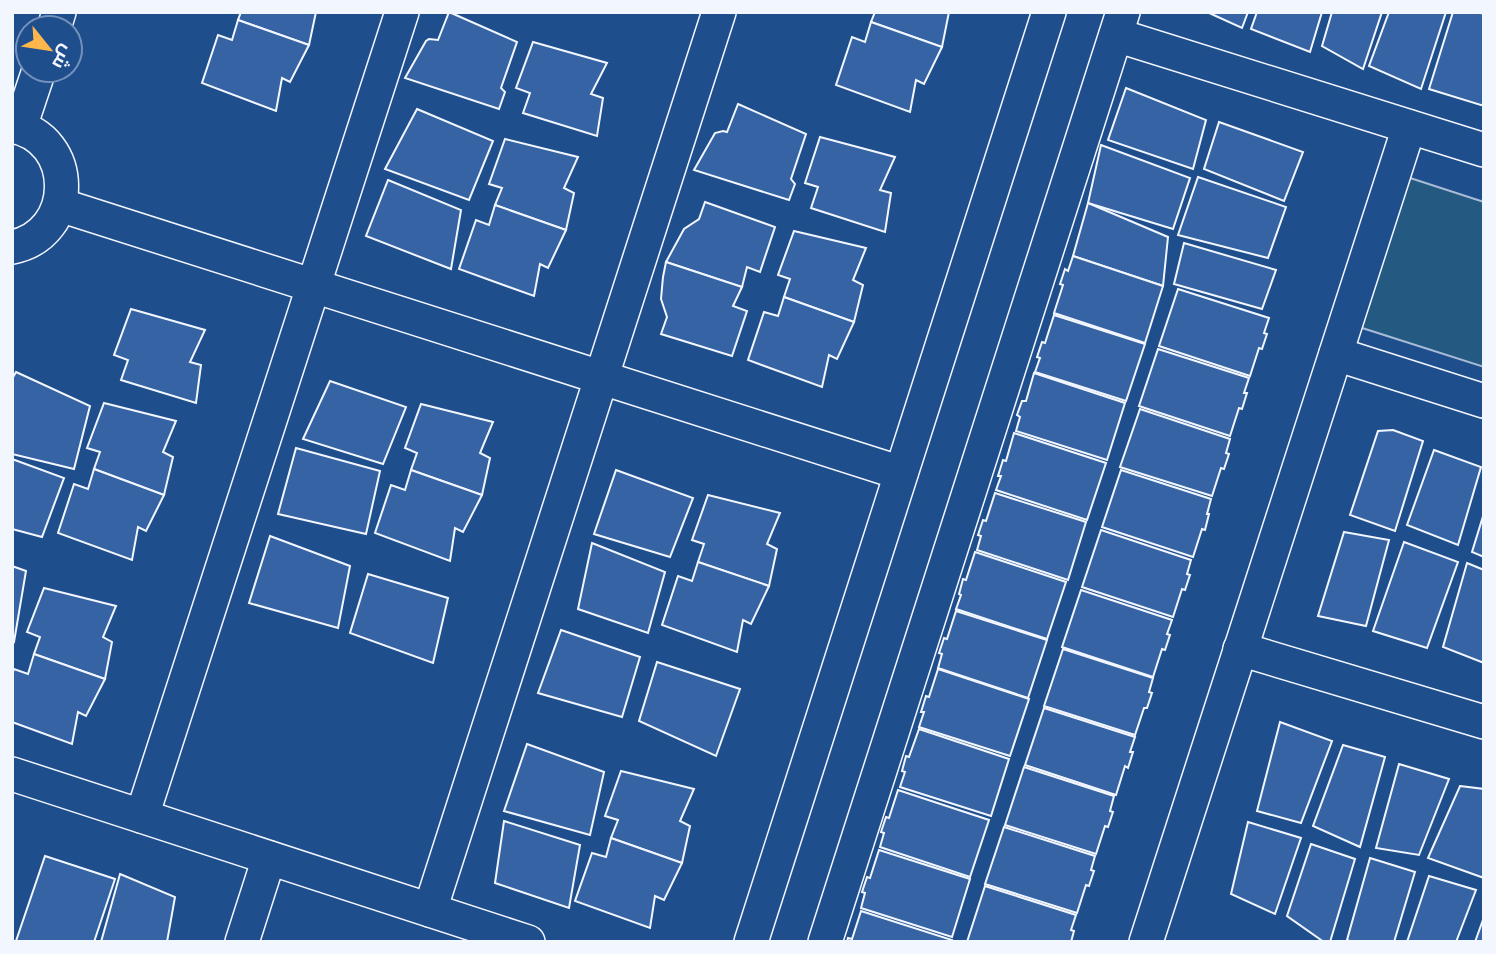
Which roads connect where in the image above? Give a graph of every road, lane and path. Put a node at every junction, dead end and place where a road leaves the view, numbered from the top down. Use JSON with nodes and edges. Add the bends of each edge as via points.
{"nodes":[{"id":1,"x":402,"y":12,"type":"edge"},
{"id":2,"x":719,"y":12,"type":"edge"},
{"id":3,"x":1049,"y":12,"type":"edge"},
{"id":4,"x":1120,"y":24,"type":"edge"},
{"id":5,"x":33,"y":84,"type":"edge"},
{"id":6,"x":16,"y":126,"type":"edge"},
{"id":7,"x":1409,"y":127,"type":"junction"},
{"id":8,"x":1484,"y":150,"type":"edge"},
{"id":9,"x":60,"y":205,"type":"junction"},
{"id":10,"x":12,"y":247,"type":"edge"},
{"id":11,"x":313,"y":286,"type":"junction"},
{"id":12,"x":1336,"y":354,"type":"junction"},
{"id":13,"x":601,"y":378,"type":"junction"},
{"id":14,"x":1484,"y":401,"type":"edge"},
{"id":15,"x":901,"y":473,"type":"junction"},
{"id":16,"x":1240,"y":649,"type":"junction"},
{"id":17,"x":1484,"y":722,"type":"edge"},
{"id":18,"x":12,"y":774,"type":"edge"},
{"id":19,"x":142,"y":816,"type":"junction"},
{"id":20,"x":269,"y":858,"type":"junction"},
{"id":21,"x":430,"y":910,"type":"junction"},
{"id":22,"x":1150,"y":941,"type":"edge"},
{"id":23,"x":242,"y":942,"type":"edge"},
{"id":24,"x":528,"y":942,"type":"edge"},
{"id":25,"x":751,"y":942,"type":"edge"},
{"id":26,"x":825,"y":942,"type":"edge"}],
"edges":[{"from":1,"to":11,"type":"street"},
{"from":2,"to":13,"type":"street"},
{"from":3,"to":15,"type":"street"},
{"from":4,"to":7,"type":"street"},
{"from":4,"to":26,"type":"street"},
{"from":5,"to":6,"type":"street"},
{"from":6,"to":9,"type":"street","via":[[37,136],[51,150],[59,167]]},
{"from":7,"to":8,"type":"street"},
{"from":7,"to":12,"type":"street"},
{"from":9,"to":10,"type":"street","via":[[37,237]]},
{"from":9,"to":11,"type":"street"},
{"from":11,"to":13,"type":"street"},
{"from":11,"to":19,"type":"street"},
{"from":12,"to":14,"type":"street"},
{"from":12,"to":16,"type":"street"},
{"from":13,"to":15,"type":"street"},
{"from":13,"to":21,"type":"street"},
{"from":15,"to":25,"type":"street"},
{"from":16,"to":17,"type":"street"},
{"from":16,"to":22,"type":"street"},
{"from":18,"to":19,"type":"street"},
{"from":19,"to":20,"type":"street"},
{"from":20,"to":21,"type":"street"},
{"from":20,"to":23,"type":"street"},
{"from":21,"to":24,"type":"street"}]}
